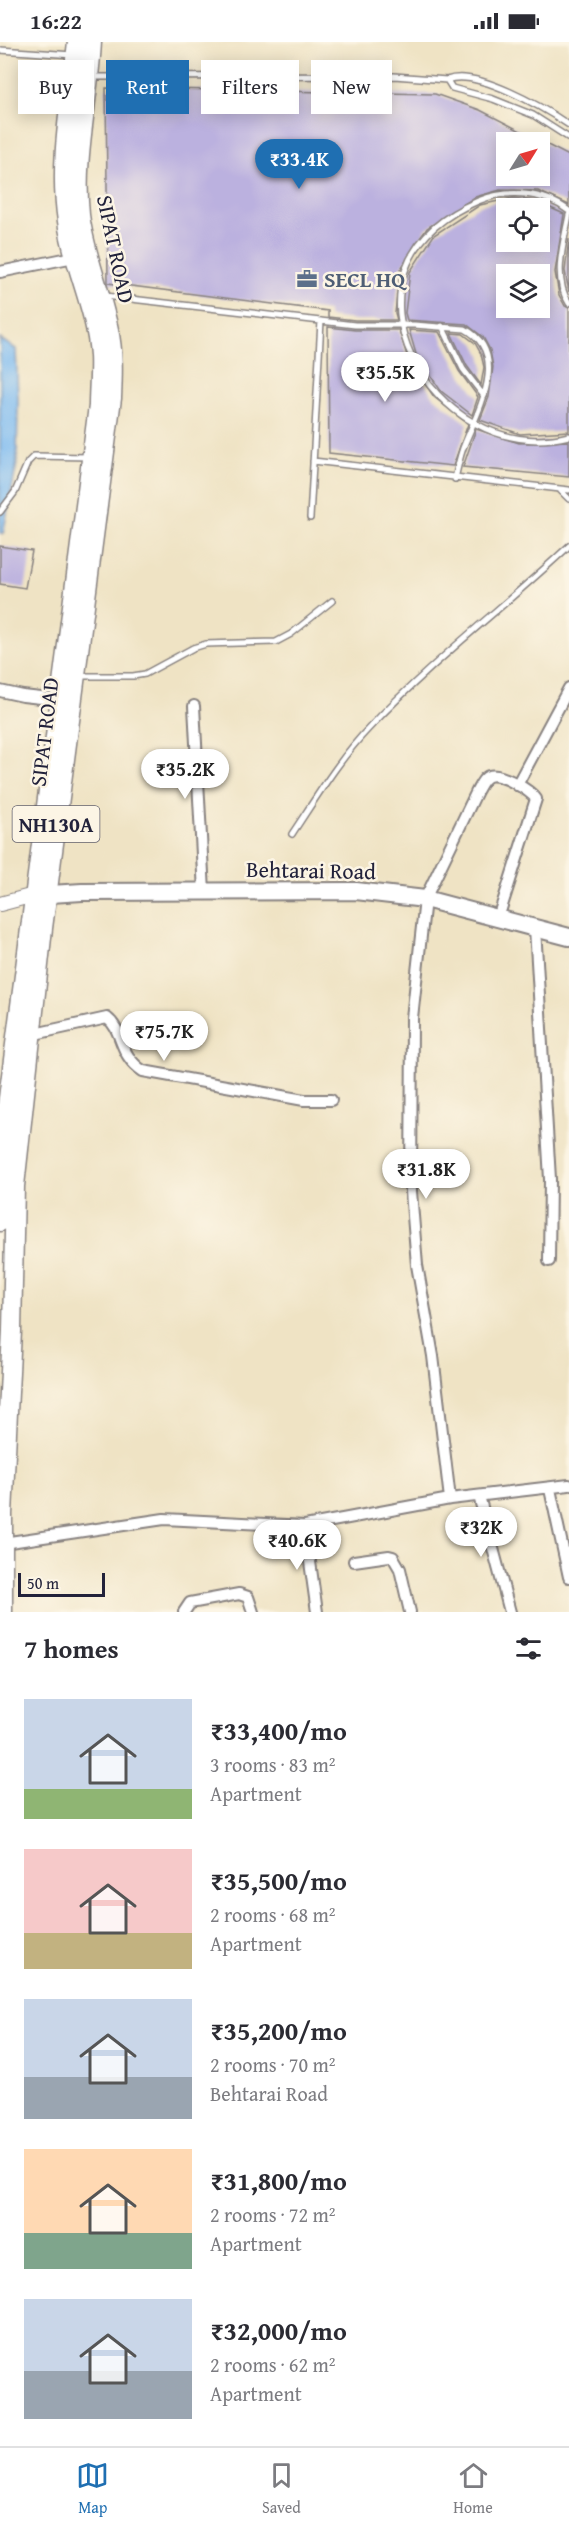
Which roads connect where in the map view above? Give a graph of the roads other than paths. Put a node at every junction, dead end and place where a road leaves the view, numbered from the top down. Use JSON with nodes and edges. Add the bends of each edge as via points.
{"nodes":[{"id":1,"x":84,"y":49,"type":"edge"},
{"id":2,"x":0,"y":50,"type":"edge"},
{"id":3,"x":94,"y":77,"type":"edge"},
{"id":4,"x":447,"y":80,"type":"junction"},
{"id":5,"x":84,"y":114,"type":"edge"},
{"id":6,"x":569,"y":125,"type":"edge"},
{"id":7,"x":569,"y":138,"type":"edge"},
{"id":8,"x":569,"y":213,"type":"edge"},
{"id":9,"x":564,"y":243,"type":"junction"},
{"id":10,"x":569,"y":249,"type":"edge"},
{"id":11,"x":74,"y":257,"type":"junction"},
{"id":12,"x":0,"y":272,"type":"edge"},
{"id":13,"x":100,"y":295,"type":"junction"},
{"id":14,"x":569,"y":303,"type":"edge"},
{"id":15,"x":321,"y":321,"type":"junction"},
{"id":16,"x":401,"y":325,"type":"junction"},
{"id":17,"x":442,"y":327,"type":"junction"},
{"id":18,"x":484,"y":396,"type":"junction"},
{"id":19,"x":474,"y":423,"type":"junction"},
{"id":20,"x":569,"y":436,"type":"edge"},
{"id":21,"x":90,"y":457,"type":"junction"},
{"id":22,"x":313,"y":461,"type":"junction"},
{"id":23,"x":455,"y":479,"type":"junction"},
{"id":24,"x":560,"y":489,"type":"junction"},
{"id":25,"x":569,"y":490,"type":"edge"},
{"id":26,"x":569,"y":500,"type":"edge"},
{"id":27,"x":0,"y":512,"type":"edge"},
{"id":28,"x":310,"y":518,"type":"dead end"},
{"id":29,"x":569,"y":546,"type":"edge"},
{"id":30,"x":332,"y":601,"type":"dead end"},
{"id":31,"x":75,"y":676,"type":"junction"},
{"id":32,"x":569,"y":687,"type":"edge"},
{"id":33,"x":0,"y":691,"type":"edge"},
{"id":34,"x":59,"y":700,"type":"junction"},
{"id":35,"x":194,"y":706,"type":"dead end"},
{"id":36,"x":517,"y":785,"type":"junction"},
{"id":37,"x":292,"y":834,"type":"dead end"},
{"id":38,"x":204,"y":892,"type":"junction"},
{"id":39,"x":41,"y":894,"type":"junction"},
{"id":40,"x":425,"y":899,"type":"junction"},
{"id":41,"x":0,"y":904,"type":"edge"},
{"id":42,"x":498,"y":918,"type":"junction"},
{"id":43,"x":536,"y":928,"type":"junction"},
{"id":44,"x":569,"y":937,"type":"edge"},
{"id":45,"x":30,"y":1035,"type":"junction"},
{"id":46,"x":331,"y":1100,"type":"dead end"},
{"id":47,"x":0,"y":1222,"type":"edge"},
{"id":48,"x":549,"y":1262,"type":"dead end"},
{"id":49,"x":569,"y":1485,"type":"edge"},
{"id":50,"x":550,"y":1489,"type":"junction"},
{"id":51,"x":479,"y":1496,"type":"junction"},
{"id":52,"x":450,"y":1499,"type":"junction"},
{"id":53,"x":1,"y":1514,"type":"edge"},
{"id":54,"x":305,"y":1526,"type":"junction"},
{"id":55,"x":3,"y":1543,"type":"junction"},
{"id":56,"x":354,"y":1561,"type":"dead end"},
{"id":57,"x":569,"y":1577,"type":"edge"},
{"id":58,"x":3,"y":1612,"type":"edge"},
{"id":59,"x":184,"y":1612,"type":"edge"},
{"id":60,"x":253,"y":1612,"type":"edge"},
{"id":61,"x":317,"y":1612,"type":"edge"},
{"id":62,"x":410,"y":1612,"type":"edge"},
{"id":63,"x":510,"y":1612,"type":"edge"}],
"edges":[{"from":1,"to":2,"type":"lane"},
{"from":1,"to":11,"type":"highway","name":"SIPAT ROAD","number":"NH130A","via":[[65,152],[64,193]]},
{"from":3,"to":4,"type":"lane","via":[[394,76]]},
{"from":4,"to":6,"type":"lane","via":[[454,77],[510,92]]},
{"from":4,"to":7,"type":"lane","via":[[453,88],[533,115]]},
{"from":5,"to":13,"type":"highway","name":"SIPAT ROAD","number":"NH130A","via":[[78,185],[85,241]]},
{"from":8,"to":9,"type":"lane"},
{"from":8,"to":16,"type":"lane","via":[[552,200],[510,194],[486,198],[460,209],[439,223],[406,263],[399,292]]},
{"from":9,"to":10,"type":"lane"},
{"from":9,"to":14,"type":"lane","via":[[560,267],[562,288]]},
{"from":11,"to":12,"type":"street"},
{"from":11,"to":21,"type":"highway","name":"SIPAT ROAD","number":"NH130A","via":[[99,355],[98,406]]},
{"from":13,"to":15,"type":"lane"},
{"from":13,"to":31,"type":"highway","name":"SIPAT ROAD","number":"NH130A","via":[[114,365],[112,398]]},
{"from":15,"to":16,"type":"lane","via":[[355,326]]},
{"from":15,"to":22,"type":"lane"},
{"from":16,"to":17,"type":"lane"},
{"from":16,"to":19,"type":"lane","via":[[423,376],[439,396]]},
{"from":17,"to":18,"type":"lane","via":[[463,369]]},
{"from":17,"to":18,"type":"lane","via":[[465,329],[479,342],[489,368]]},
{"from":18,"to":19,"type":"lane"},
{"from":19,"to":20,"type":"lane","via":[[525,440],[552,441]]},
{"from":19,"to":23,"type":"lane"},
{"from":21,"to":27,"type":"lane","via":[[34,456]]},
{"from":21,"to":34,"type":"highway","name":"SIPAT ROAD","number":"NH130A"},
{"from":22,"to":23,"type":"lane"},
{"from":22,"to":28,"type":"lane"},
{"from":23,"to":24,"type":"lane"},
{"from":24,"to":25,"type":"lane"},
{"from":24,"to":26,"type":"lane"},
{"from":29,"to":37,"type":"lane","via":[[369,728]]},
{"from":30,"to":31,"type":"lane","via":[[276,642],[206,644],[145,674]]},
{"from":31,"to":39,"type":"highway","name":"SIPAT ROAD","number":"NH130A"},
{"from":32,"to":36,"type":"street"},
{"from":33,"to":34,"type":"street"},
{"from":34,"to":39,"type":"highway","name":"SIPAT ROAD","number":"NH130A"},
{"from":35,"to":38,"type":"street"},
{"from":36,"to":40,"type":"street","via":[[495,775],[485,778]]},
{"from":36,"to":42,"type":"street","via":[[535,796],[536,805]]},
{"from":38,"to":39,"type":"main road","name":"Behtarai Road"},
{"from":38,"to":40,"type":"main road","name":"Behtarai Road","via":[[356,891]]},
{"from":39,"to":41,"type":"street"},
{"from":39,"to":45,"type":"highway","name":"SIPAT ROAD","number":"NH130A"},
{"from":39,"to":47,"type":"highway","name":"SIPAT ROAD","number":"NH130A","via":[[7,1106]]},
{"from":40,"to":42,"type":"main road","name":"Behtarai Road"},
{"from":40,"to":52,"type":"street","via":[[412,1018],[411,1191],[417,1265],[433,1356]]},
{"from":42,"to":43,"type":"main road","name":"Behtarai Road"},
{"from":43,"to":44,"type":"main road","name":"Behtarai Road"},
{"from":43,"to":48,"type":"street","via":[[550,1179]]},
{"from":45,"to":46,"type":"street","via":[[107,1018],[128,1059],[143,1071],[304,1100]]},
{"from":45,"to":53,"type":"highway","name":"SIPAT ROAD","number":"NH130A","via":[[15,1186],[12,1331]]},
{"from":49,"to":50,"type":"street"},
{"from":50,"to":51,"type":"street"},
{"from":50,"to":57,"type":"street"},
{"from":51,"to":52,"type":"street"},
{"from":51,"to":63,"type":"street"},
{"from":52,"to":54,"type":"street"},
{"from":53,"to":55,"type":"highway","name":"SIPAT ROAD","number":"NH130A"},
{"from":54,"to":55,"type":"street","via":[[164,1519]]},
{"from":54,"to":61,"type":"street"},
{"from":55,"to":58,"type":"highway","name":"SIPAT ROAD","number":"NH130A"},
{"from":56,"to":62,"type":"street","via":[[393,1557],[400,1569]]},
{"from":59,"to":60,"type":"street","via":[[190,1604],[239,1594],[248,1597]]}]}
